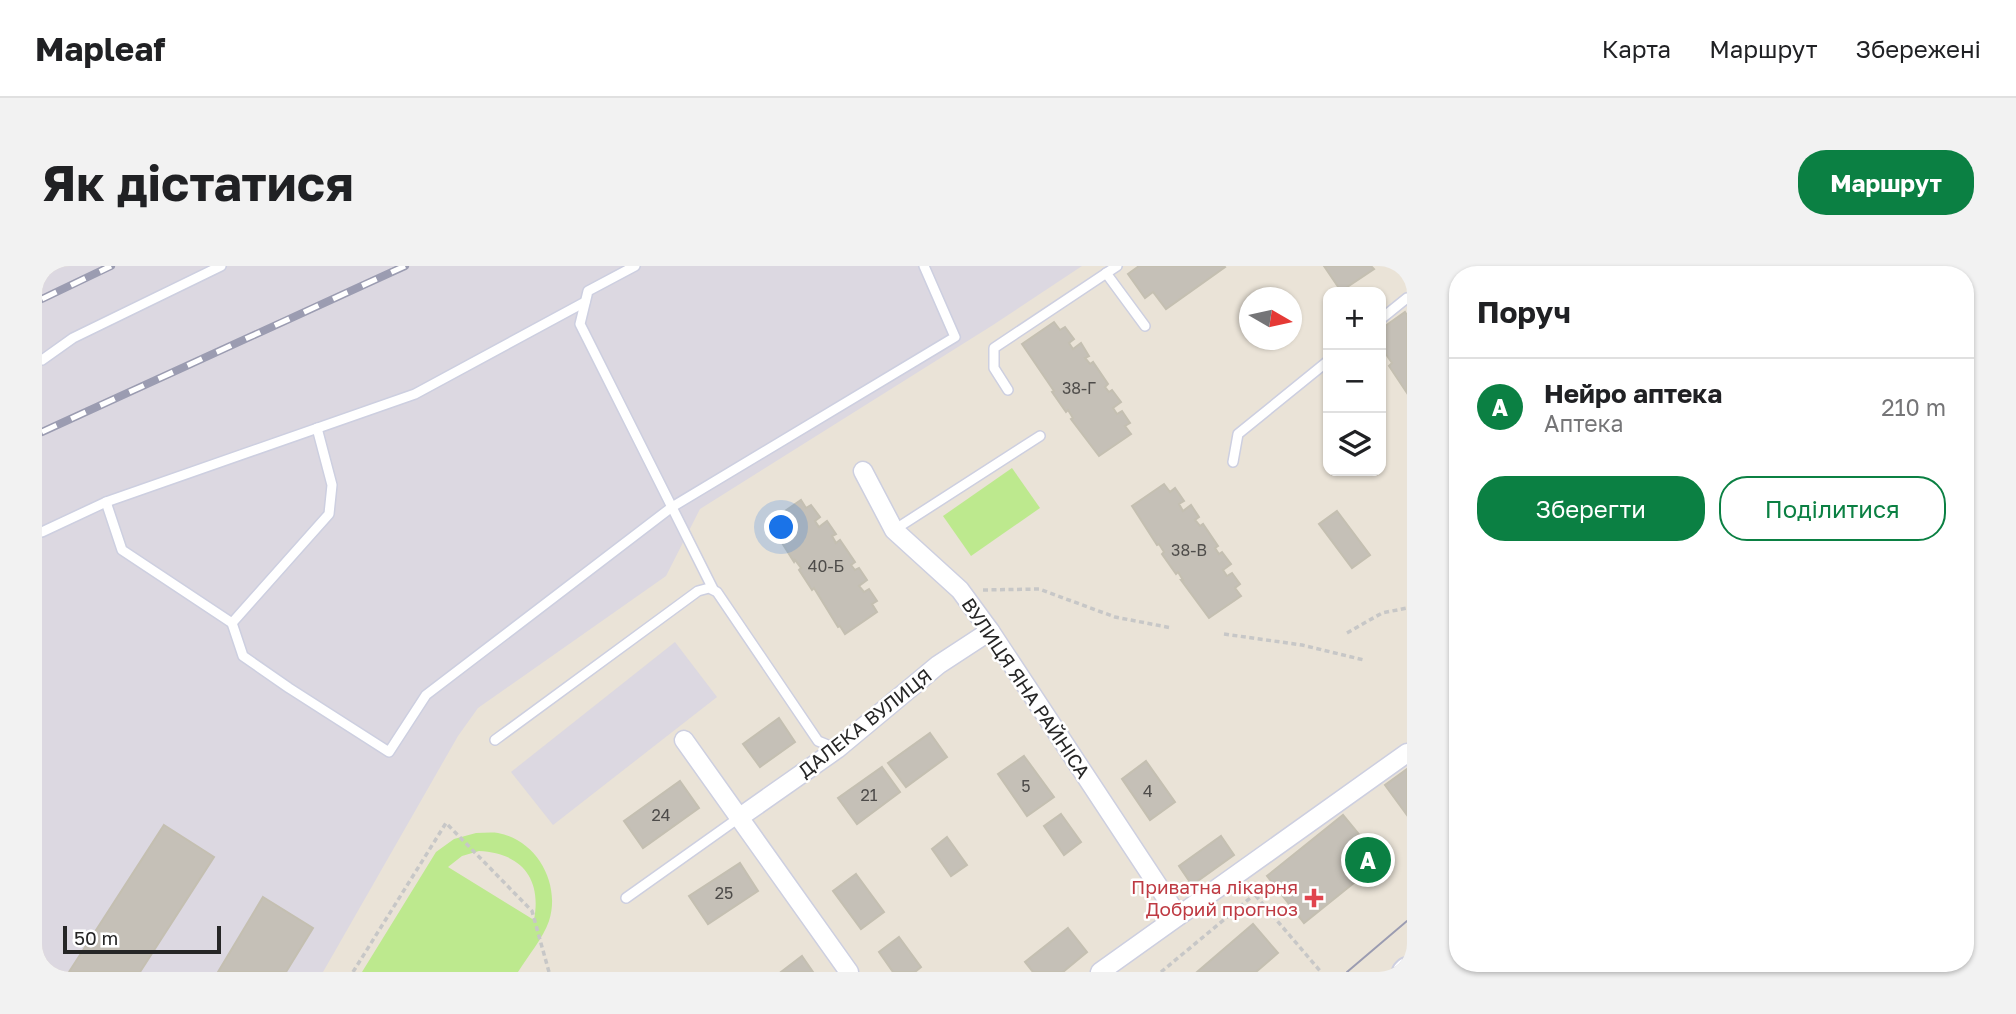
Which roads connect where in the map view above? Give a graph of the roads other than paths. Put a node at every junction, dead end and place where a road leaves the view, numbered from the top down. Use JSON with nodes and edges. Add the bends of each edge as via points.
{"nodes":[{"id":1,"x":221,"y":266,"type":"edge"},
{"id":2,"x":635,"y":266,"type":"edge"},
{"id":3,"x":924,"y":266,"type":"edge"},
{"id":4,"x":1117,"y":266,"type":"edge"},
{"id":5,"x":1106,"y":274,"type":"junction"},
{"id":6,"x":1407,"y":298,"type":"edge"},
{"id":7,"x":585,"y":302,"type":"junction"},
{"id":8,"x":1386,"y":315,"type":"edge"},
{"id":9,"x":1145,"y":326,"type":"dead end"},
{"id":10,"x":42,"y":360,"type":"edge"},
{"id":11,"x":1323,"y":365,"type":"edge"},
{"id":12,"x":1008,"y":390,"type":"dead end"},
{"id":13,"x":317,"y":428,"type":"junction"},
{"id":14,"x":1040,"y":436,"type":"dead end"},
{"id":15,"x":1233,"y":462,"type":"dead end"},
{"id":16,"x":863,"y":471,"type":"dead end"},
{"id":17,"x":106,"y":502,"type":"junction"},
{"id":18,"x":672,"y":507,"type":"junction"},
{"id":19,"x":894,"y":530,"type":"junction"},
{"id":20,"x":42,"y":532,"type":"edge"},
{"id":21,"x":713,"y":589,"type":"junction"},
{"id":22,"x":232,"y":623,"type":"junction"},
{"id":23,"x":990,"y":631,"type":"junction"},
{"id":24,"x":495,"y":740,"type":"dead end"},
{"id":25,"x":684,"y":740,"type":"dead end"},
{"id":26,"x":837,"y":749,"type":"junction"},
{"id":27,"x":1407,"y":753,"type":"edge"},
{"id":28,"x":740,"y":817,"type":"junction"},
{"id":29,"x":626,"y":898,"type":"dead end"},
{"id":30,"x":1178,"y":916,"type":"junction"},
{"id":31,"x":849,"y":972,"type":"edge"},
{"id":32,"x":1100,"y":972,"type":"edge"}],
"edges":[{"from":1,"to":10,"type":"lane","via":[[73,338]]},
{"from":2,"to":7,"type":"lane","via":[[587,290]]},
{"from":3,"to":18,"type":"lane","via":[[955,337]]},
{"from":4,"to":5,"type":"lane"},
{"from":5,"to":9,"type":"lane"},
{"from":5,"to":12,"type":"lane","via":[[995,348],[994,368]]},
{"from":6,"to":8,"type":"lane"},
{"from":7,"to":13,"type":"lane","via":[[415,394]]},
{"from":7,"to":18,"type":"lane","via":[[580,324]]},
{"from":11,"to":15,"type":"lane","via":[[1238,434]]},
{"from":13,"to":17,"type":"lane"},
{"from":13,"to":22,"type":"lane","via":[[332,485],[328,514]]},
{"from":14,"to":19,"type":"lane"},
{"from":16,"to":19,"type":"street","name":"ВУЛИЦЯ ЯНА РАЙНІСА"},
{"from":17,"to":20,"type":"lane"},
{"from":17,"to":22,"type":"lane","via":[[122,550]]},
{"from":18,"to":21,"type":"lane"},
{"from":18,"to":22,"type":"lane","via":[[426,695],[390,752],[243,656]]},
{"from":19,"to":23,"type":"street","name":"ВУЛИЦЯ ЯНА РАЙНІСА","via":[[960,590]]},
{"from":21,"to":24,"type":"lane","via":[[698,591]]},
{"from":21,"to":26,"type":"lane","via":[[818,741]]},
{"from":23,"to":26,"type":"street","name":"ДАЛЕКА ВУЛИЦЯ","via":[[938,665]]},
{"from":23,"to":30,"type":"street","name":"ВУЛИЦЯ ЯНА РАЙНІСА"},
{"from":25,"to":28,"type":"street"},
{"from":26,"to":28,"type":"street","name":"ДАЛЕКА ВУЛИЦЯ"},
{"from":27,"to":30,"type":"street"},
{"from":28,"to":29,"type":"lane"},
{"from":28,"to":31,"type":"street"},
{"from":30,"to":32,"type":"street"}]}
